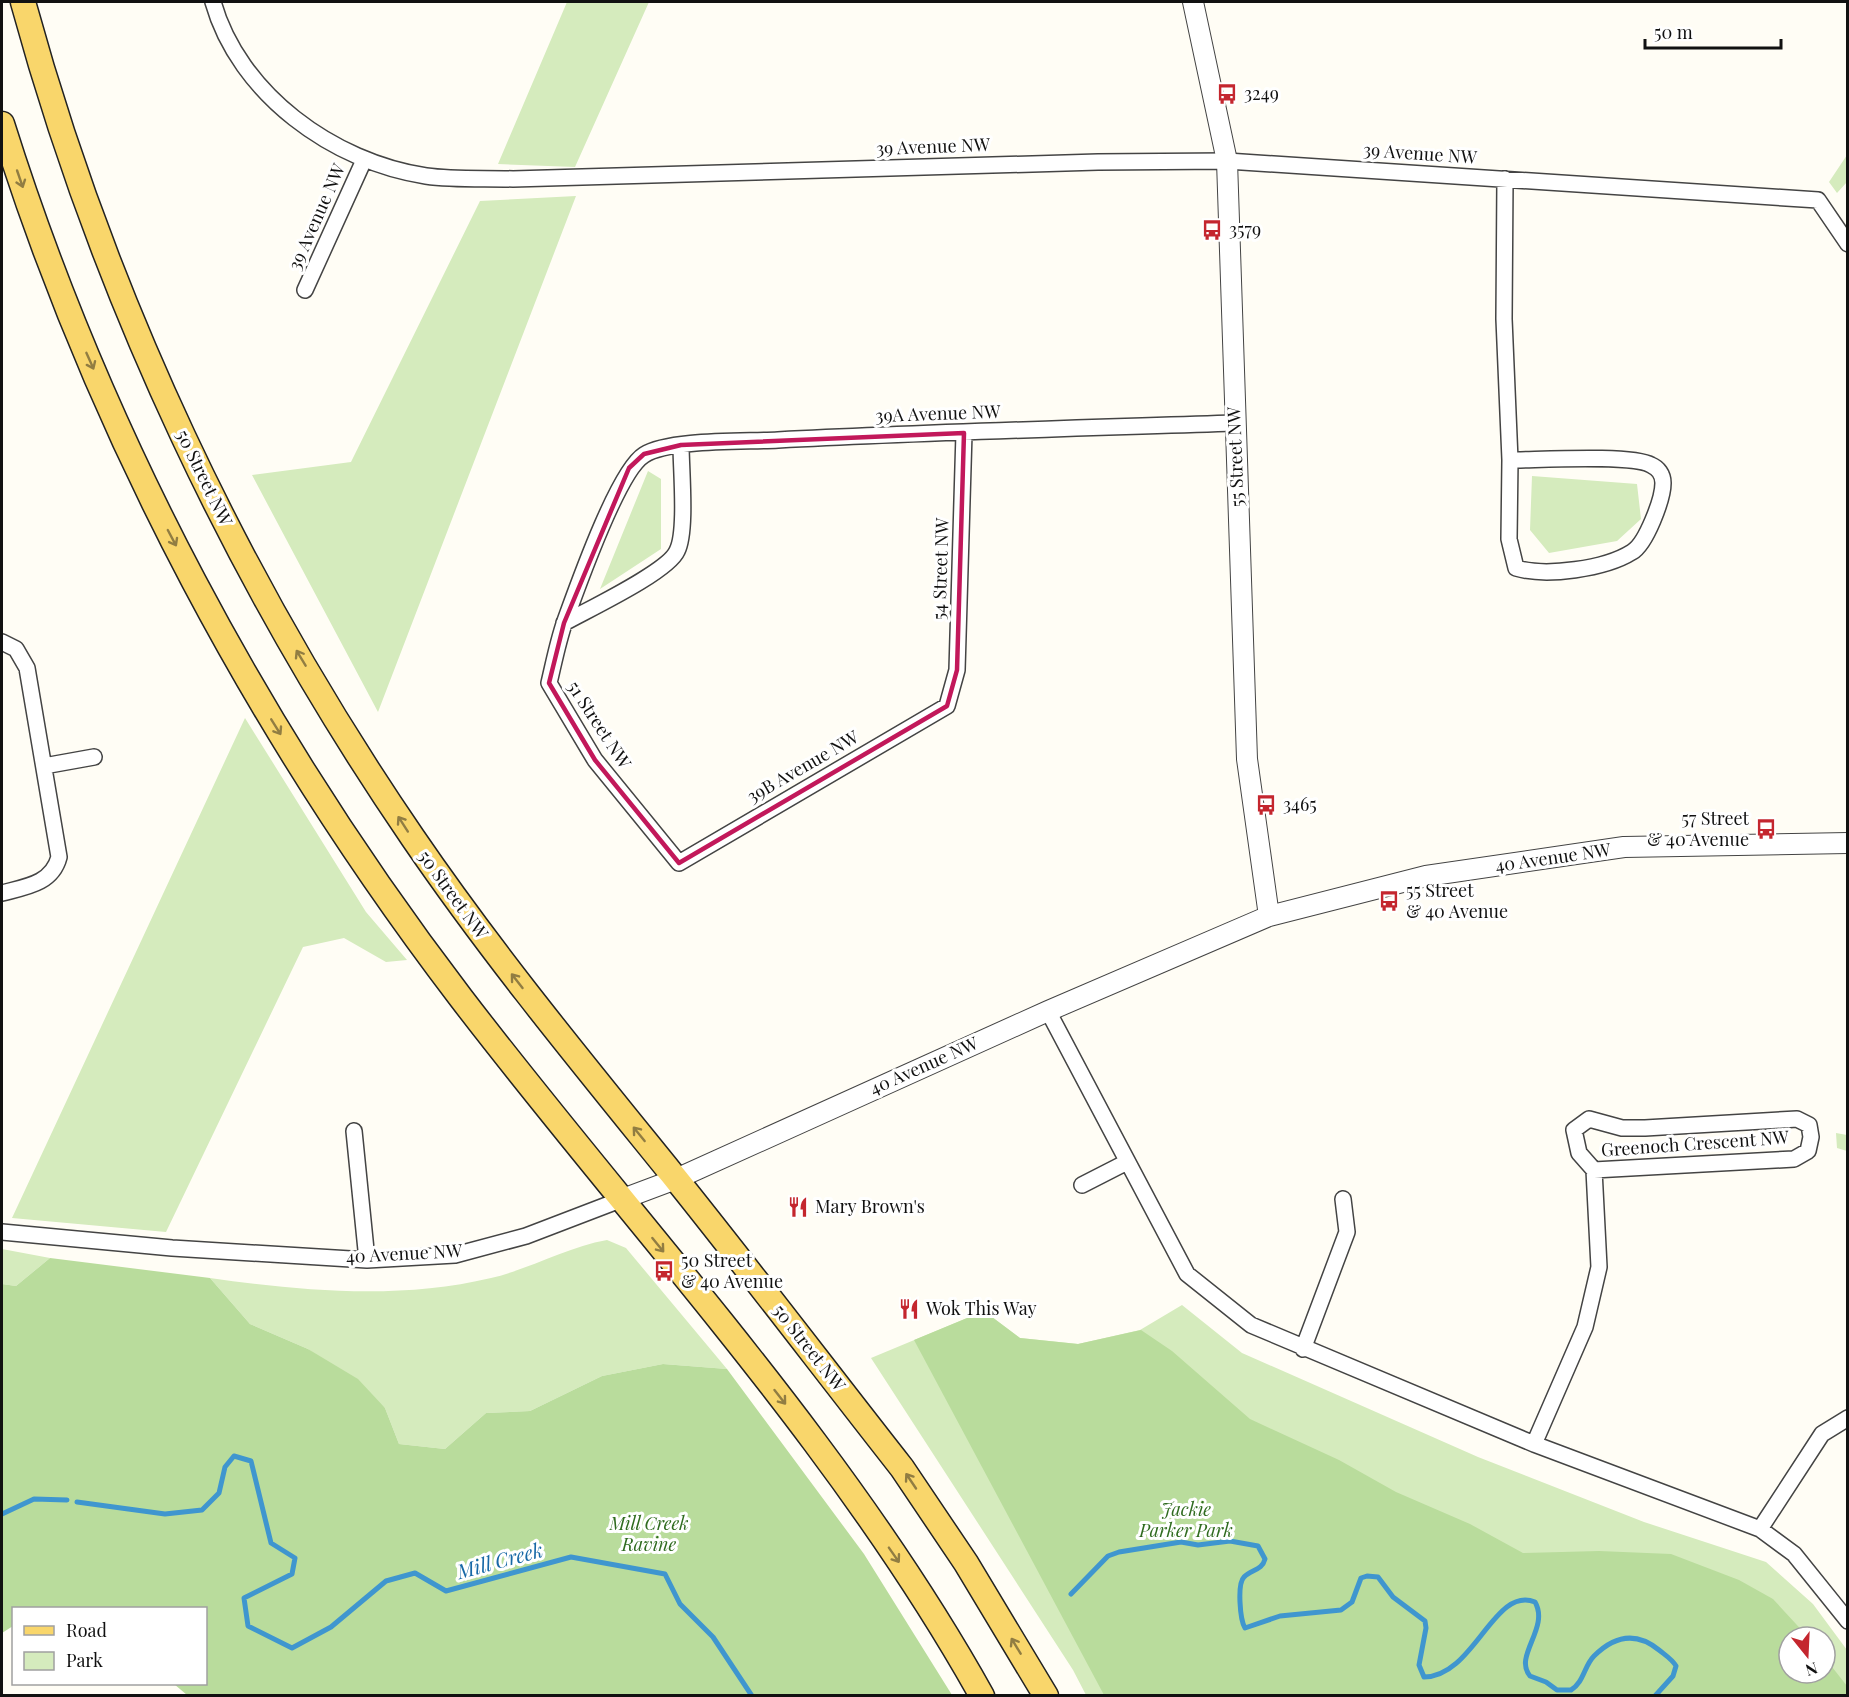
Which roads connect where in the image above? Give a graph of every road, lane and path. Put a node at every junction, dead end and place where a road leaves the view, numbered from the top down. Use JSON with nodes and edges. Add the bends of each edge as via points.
{"nodes":[{"id":1,"x":23,"y":2,"type":"edge"},
{"id":2,"x":213,"y":2,"type":"edge"},
{"id":3,"x":1194,"y":2,"type":"edge"},
{"id":4,"x":2,"y":124,"type":"edge"},
{"id":5,"x":363,"y":160,"type":"junction"},
{"id":6,"x":1227,"y":161,"type":"junction"},
{"id":7,"x":1505,"y":179,"type":"junction"},
{"id":8,"x":1848,"y":244,"type":"edge"},
{"id":9,"x":305,"y":290,"type":"dead end"},
{"id":10,"x":1235,"y":423,"type":"junction"},
{"id":11,"x":964,"y":432,"type":"junction"},
{"id":12,"x":681,"y":445,"type":"junction"},
{"id":13,"x":644,"y":454,"type":"joint"},
{"id":14,"x":1510,"y":460,"type":"junction"},
{"id":15,"x":564,"y":623,"type":"junction"},
{"id":16,"x":6,"y":644,"type":"edge"},
{"id":17,"x":947,"y":705,"type":"joint"},
{"id":18,"x":94,"y":757,"type":"dead end"},
{"id":19,"x":44,"y":766,"type":"junction"},
{"id":20,"x":1848,"y":843,"type":"edge"},
{"id":21,"x":679,"y":863,"type":"joint"},
{"id":22,"x":2,"y":893,"type":"edge"},
{"id":23,"x":1269,"y":915,"type":"junction"},
{"id":24,"x":1048,"y":1011,"type":"junction"},
{"id":25,"x":354,"y":1131,"type":"dead end"},
{"id":26,"x":1127,"y":1162,"type":"junction"},
{"id":27,"x":1594,"y":1170,"type":"junction"},
{"id":28,"x":676,"y":1179,"type":"junction"},
{"id":29,"x":1082,"y":1185,"type":"dead end"},
{"id":30,"x":1343,"y":1199,"type":"dead end"},
{"id":31,"x":620,"y":1200,"type":"junction"},
{"id":32,"x":2,"y":1232,"type":"edge"},
{"id":33,"x":367,"y":1260,"type":"junction"},
{"id":34,"x":1303,"y":1349,"type":"junction"},
{"id":35,"x":1848,"y":1418,"type":"edge"},
{"id":36,"x":1534,"y":1444,"type":"junction"},
{"id":37,"x":1760,"y":1529,"type":"junction"},
{"id":38,"x":1848,"y":1621,"type":"edge"},
{"id":39,"x":982,"y":1695,"type":"edge"},
{"id":40,"x":1046,"y":1695,"type":"edge"}],
"edges":[{"from":28,"to":1,"type":"main road","name":"50 Street NW","one_way":true,"via":[[472,923],[359,756],[273,611],[194,459],[142,345],[72,163]]},
{"from":2,"to":5,"type":"street","name":"39 Avenue NW","via":[[218,20],[252,78],[298,122]]},
{"from":3,"to":6,"type":"street","name":"55 Street NW"},
{"from":4,"to":31,"type":"main road","one_way":true,"via":[[77,332],[114,415],[165,526],[263,706],[400,915]]},
{"from":5,"to":6,"type":"street","name":"39 Avenue NW","via":[[426,176],[513,179]]},
{"from":5,"to":9,"type":"street","name":"39 Avenue NW"},
{"from":6,"to":7,"type":"street","name":"39 Avenue NW"},
{"from":6,"to":10,"type":"street","name":"55 Street NW"},
{"from":7,"to":8,"type":"street","name":"39 Avenue NW","via":[[1818,200]]},
{"from":7,"to":14,"type":"street","via":[[1504,319]]},
{"from":10,"to":11,"type":"street","name":"39A Avenue NW"},
{"from":10,"to":23,"type":"street","name":"55 Street NW","via":[[1247,759]]},
{"from":11,"to":12,"type":"street","name":"39A Avenue NW"},
{"from":11,"to":17,"type":"street","name":"54 Street NW","via":[[957,670]]},
{"from":12,"to":13,"type":"street","name":"39A Avenue NW"},
{"from":12,"to":15,"type":"street","via":[[681,531],[677,552],[656,572]]},
{"from":13,"to":15,"type":"street","name":"51 Street NW","via":[[629,468]]},
{"from":14,"to":14,"type":"street","via":[[1630,460],[1654,466],[1663,484],[1646,538],[1631,552],[1611,561],[1552,571],[1516,568],[1509,540]]},
{"from":15,"to":21,"type":"street","name":"51 Street NW","via":[[549,683],[595,760]]},
{"from":16,"to":19,"type":"street","via":[[20,654],[27,668]]},
{"from":17,"to":21,"type":"street","name":"39B Avenue NW"},
{"from":18,"to":19,"type":"street"},
{"from":19,"to":22,"type":"street","via":[[59,856],[53,872],[34,885]]},
{"from":20,"to":23,"type":"street","name":"40 Avenue NW","via":[[1624,848],[1426,876]]},
{"from":23,"to":24,"type":"street","name":"40 Avenue NW"},
{"from":24,"to":26,"type":"street"},
{"from":24,"to":28,"type":"street","name":"40 Avenue NW"},
{"from":25,"to":33,"type":"street"},
{"from":26,"to":29,"type":"street"},
{"from":26,"to":34,"type":"street","via":[[1187,1274],[1251,1325]]},
{"from":27,"to":27,"type":"street","name":"Greenoch Crescent NW","via":[[1794,1159],[1808,1151],[1809,1125],[1797,1119],[1622,1128],[1589,1119],[1574,1130],[1579,1153]]},
{"from":27,"to":36,"type":"street","name":"Greenoch Crescent NW","via":[[1599,1267],[1585,1327]]},
{"from":28,"to":31,"type":"street","name":"40 Avenue NW"},
{"from":40,"to":28,"type":"main road","name":"50 Street NW","one_way":true,"via":[[966,1563],[902,1468]]},
{"from":30,"to":34,"type":"street","via":[[1347,1232]]},
{"from":31,"to":33,"type":"street","name":"40 Avenue NW","via":[[526,1236],[455,1255]]},
{"from":31,"to":39,"type":"main road","one_way":true,"via":[[843,1482],[904,1569]]},
{"from":32,"to":33,"type":"street","name":"40 Avenue NW"},
{"from":34,"to":36,"type":"street"},
{"from":35,"to":37,"type":"street","via":[[1822,1434]]},
{"from":36,"to":37,"type":"street"},
{"from":37,"to":38,"type":"street","via":[[1794,1554]]}]}
